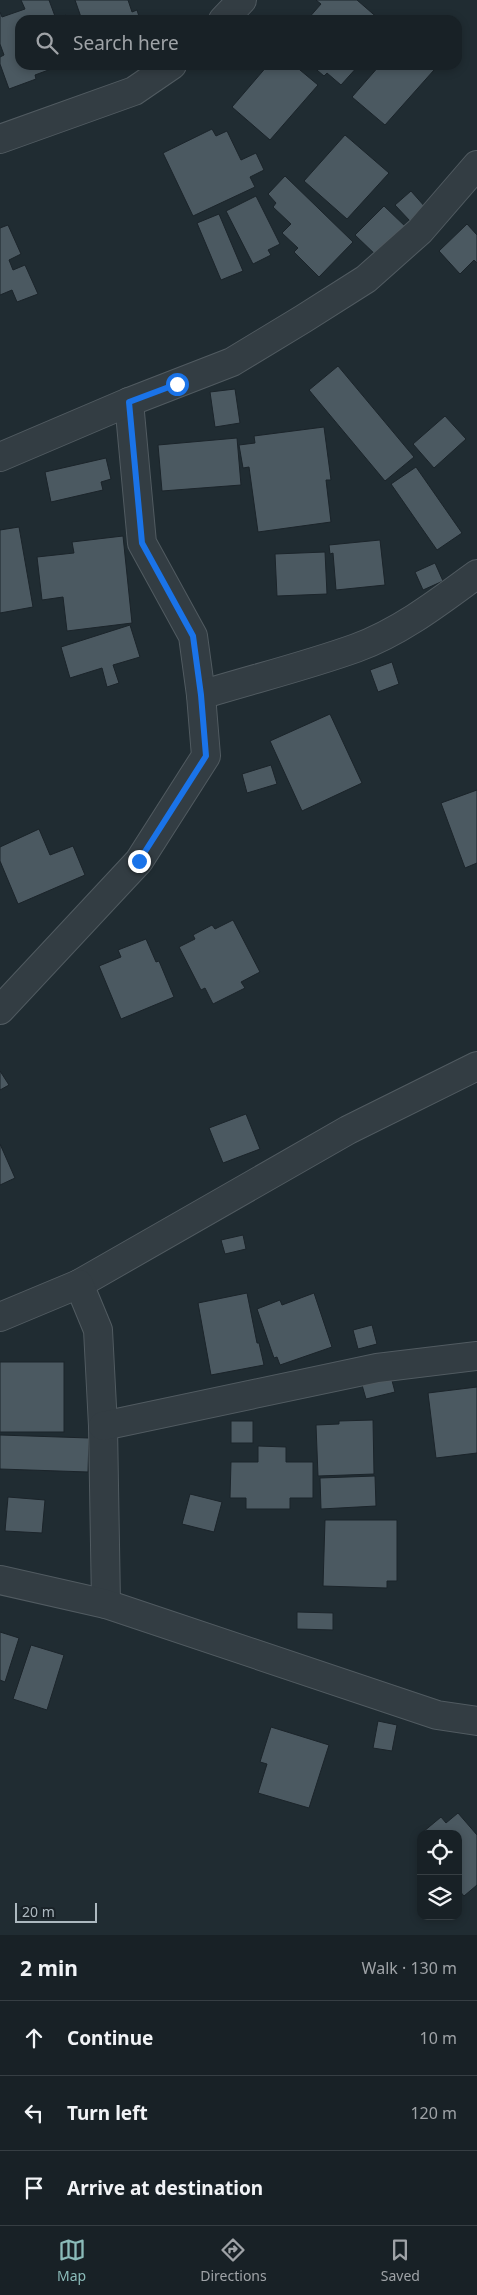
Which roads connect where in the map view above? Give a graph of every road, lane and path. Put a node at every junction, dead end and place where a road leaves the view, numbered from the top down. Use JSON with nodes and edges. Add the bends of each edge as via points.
{"nodes":[{"id":1,"x":242,"y":0,"type":"edge"},
{"id":2,"x":228,"y":15,"type":"edge"},
{"id":3,"x":165,"y":70,"type":"edge"},
{"id":4,"x":0,"y":139,"type":"edge"},
{"id":5,"x":477,"y":165,"type":"edge"},
{"id":6,"x":129,"y":402,"type":"junction"},
{"id":7,"x":0,"y":457,"type":"edge"},
{"id":8,"x":477,"y":574,"type":"edge"},
{"id":9,"x":201,"y":695,"type":"junction"},
{"id":10,"x":0,"y":1010,"type":"edge"},
{"id":11,"x":477,"y":1066,"type":"edge"},
{"id":12,"x":79,"y":1284,"type":"junction"},
{"id":13,"x":0,"y":1317,"type":"edge"},
{"id":14,"x":477,"y":1356,"type":"edge"},
{"id":15,"x":103,"y":1426,"type":"junction"},
{"id":16,"x":0,"y":1580,"type":"edge"},
{"id":17,"x":106,"y":1604,"type":"junction"},
{"id":18,"x":477,"y":1721,"type":"edge"}],
"edges":[{"from":1,"to":2,"type":"street"},
{"from":3,"to":4,"type":"street","via":[[134,91]]},
{"from":5,"to":6,"type":"street","via":[[420,232],[366,279],[232,362]]},
{"from":6,"to":7,"type":"street"},
{"from":6,"to":9,"type":"street","via":[[142,543],[193,636]]},
{"from":8,"to":9,"type":"street","via":[[429,609],[357,648]]},
{"from":9,"to":10,"type":"street","via":[[206,756],[139,861]]},
{"from":11,"to":12,"type":"street","via":[[348,1130]]},
{"from":12,"to":13,"type":"street"},
{"from":12,"to":15,"type":"street","via":[[98,1330]]},
{"from":14,"to":15,"type":"street","via":[[377,1368]]},
{"from":15,"to":17,"type":"street"},
{"from":16,"to":17,"type":"street"},
{"from":17,"to":18,"type":"street","via":[[437,1715]]}]}
